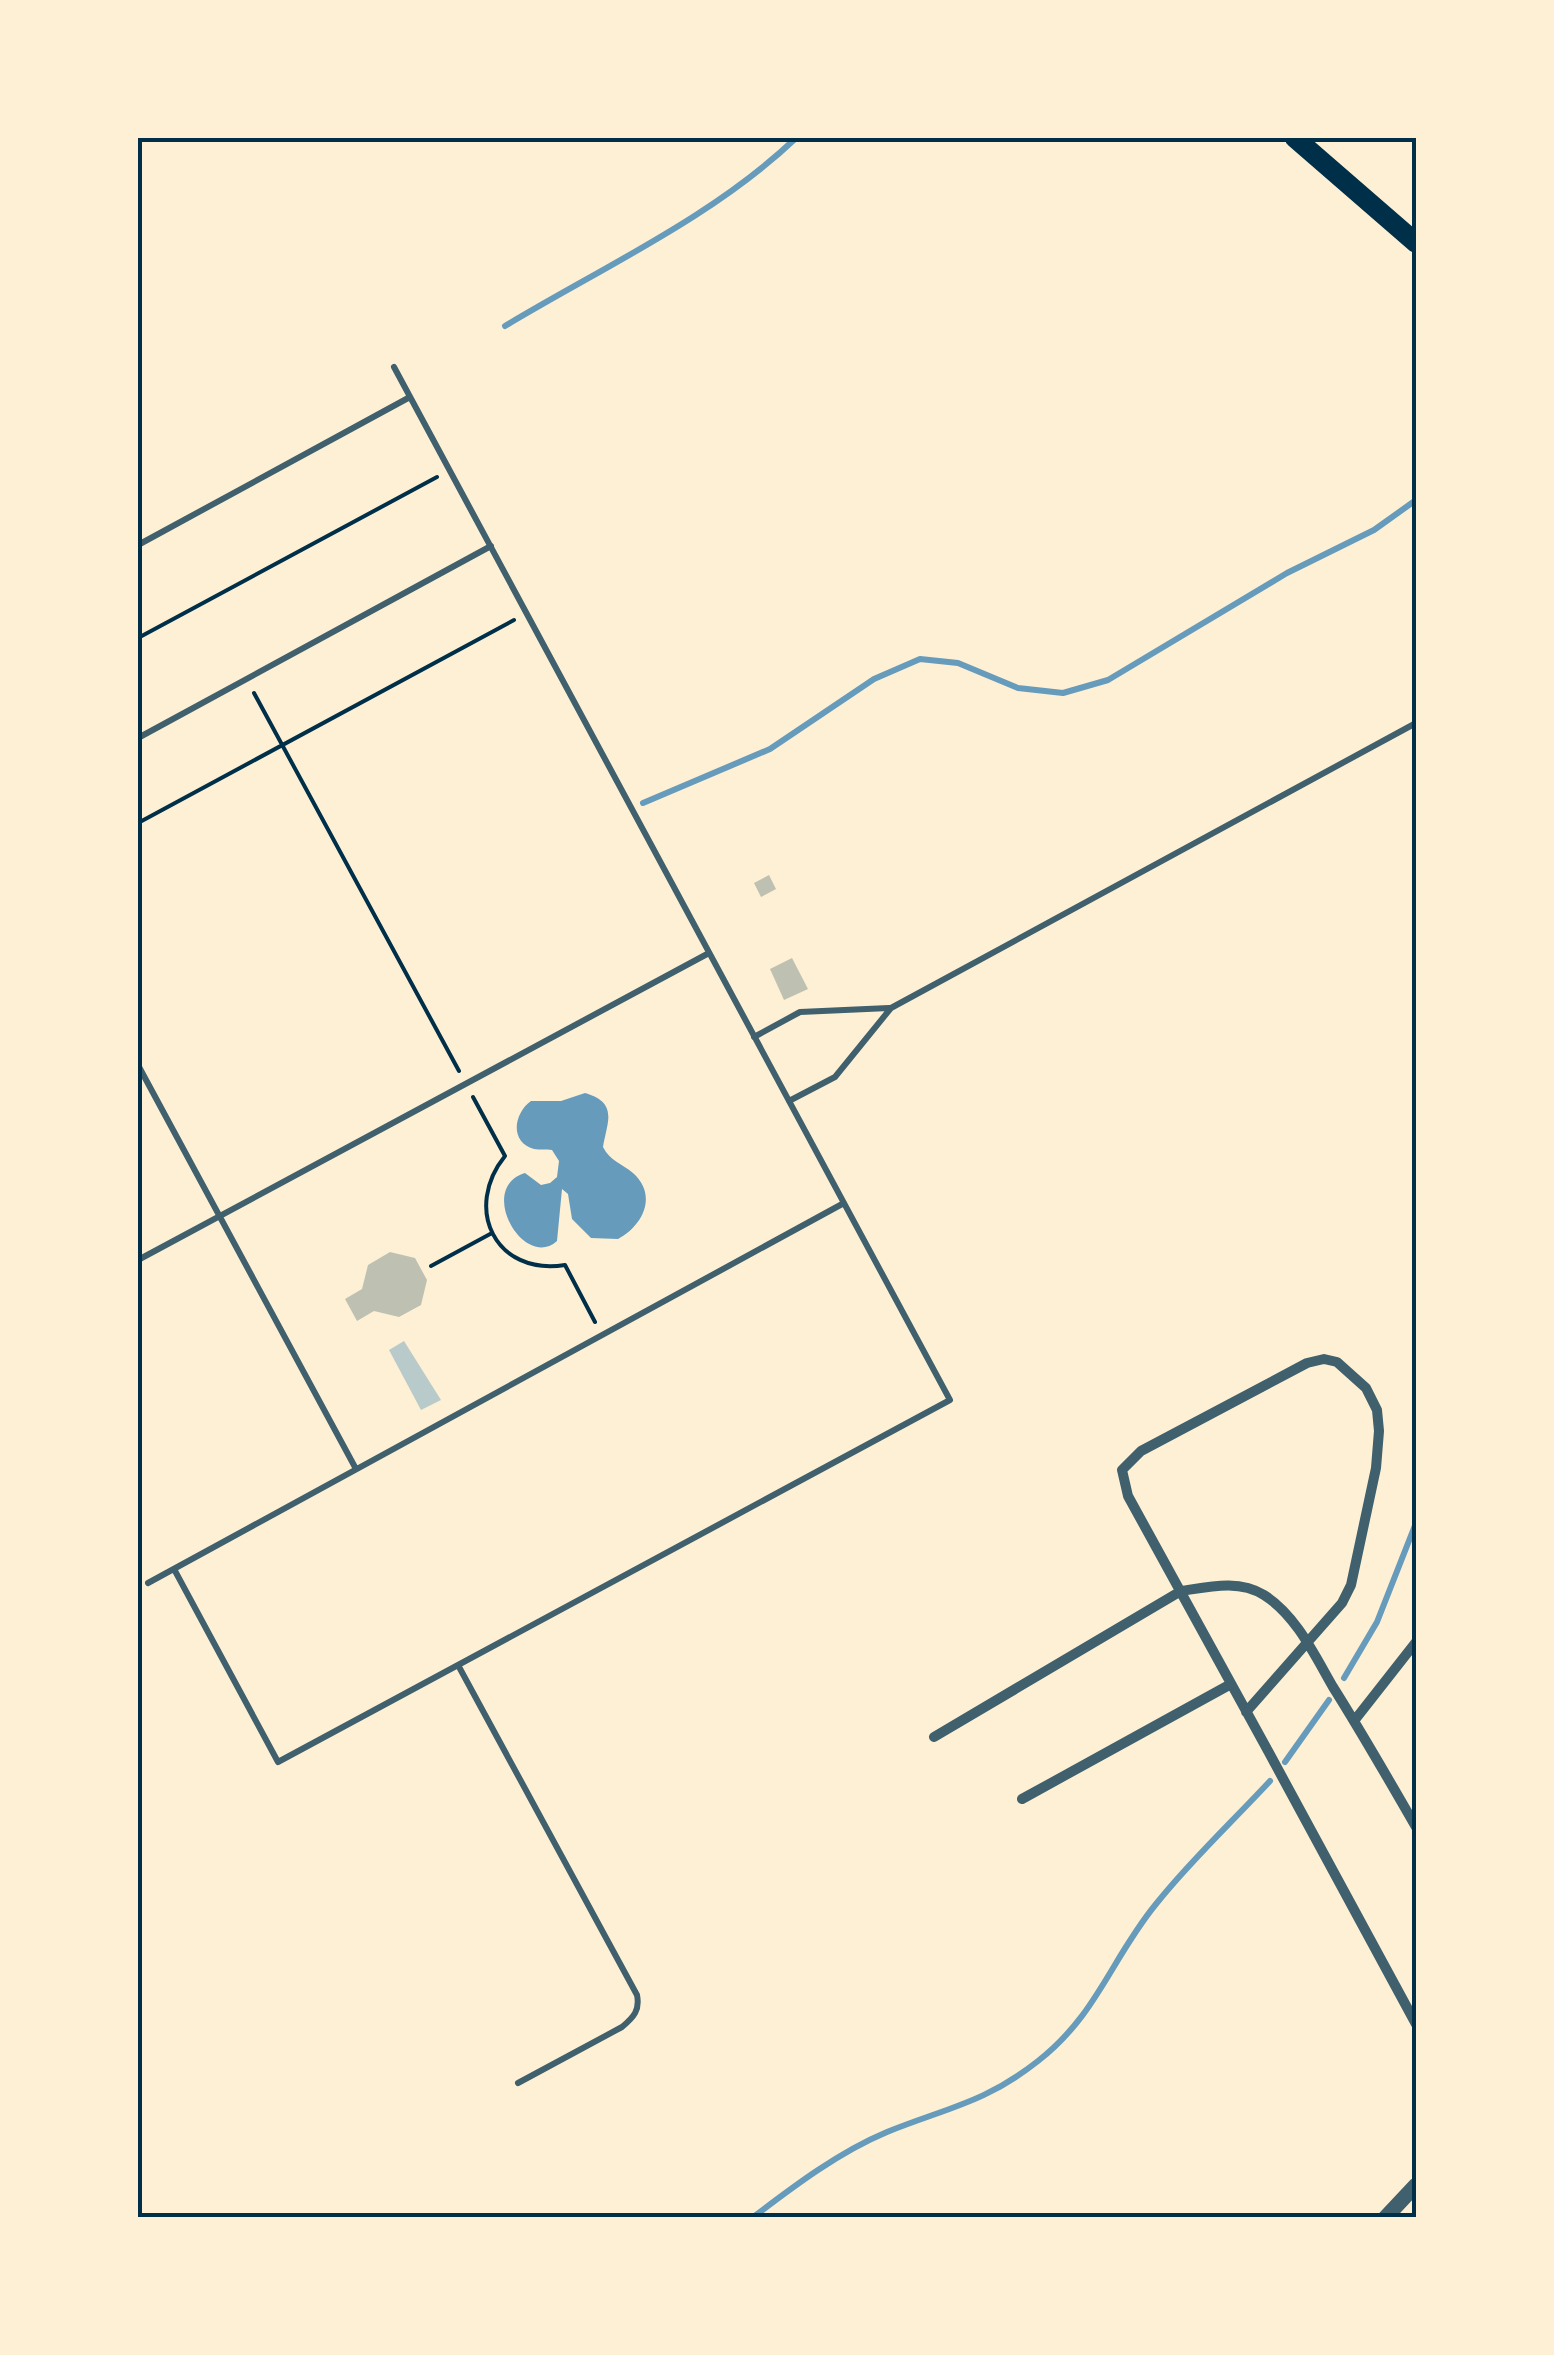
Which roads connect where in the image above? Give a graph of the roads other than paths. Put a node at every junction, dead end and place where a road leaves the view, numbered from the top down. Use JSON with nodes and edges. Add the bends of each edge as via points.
{"nodes":[{"id":1,"x":1295,"y":138,"type":"edge"},
{"id":2,"x":1416,"y":243,"type":"edge"},
{"id":3,"x":394,"y":367,"type":"dead end"},
{"id":4,"x":410,"y":397,"type":"junction"},
{"id":5,"x":138,"y":545,"type":"edge"},
{"id":6,"x":491,"y":546,"type":"junction"},
{"id":7,"x":1416,"y":723,"type":"edge"},
{"id":8,"x":138,"y":738,"type":"edge"},
{"id":9,"x":710,"y":952,"type":"junction"},
{"id":10,"x":890,"y":1008,"type":"junction"},
{"id":11,"x":754,"y":1036,"type":"junction"},
{"id":12,"x":138,"y":1064,"type":"edge"},
{"id":13,"x":790,"y":1102,"type":"junction"},
{"id":14,"x":844,"y":1203,"type":"junction"},
{"id":15,"x":220,"y":1216,"type":"junction"},
{"id":16,"x":138,"y":1260,"type":"edge"},
{"id":17,"x":356,"y":1469,"type":"junction"},
{"id":18,"x":174,"y":1569,"type":"junction"},
{"id":19,"x":148,"y":1583,"type":"dead end"},
{"id":20,"x":1181,"y":1591,"type":"junction"},
{"id":21,"x":1307,"y":1644,"type":"junction"},
{"id":22,"x":1413,"y":1646,"type":"edge"},
{"id":23,"x":1416,"y":1662,"type":"edge"},
{"id":24,"x":458,"y":1665,"type":"junction"},
{"id":25,"x":1230,"y":1684,"type":"junction"},
{"id":26,"x":1246,"y":1712,"type":"junction"},
{"id":27,"x":1354,"y":1721,"type":"junction"},
{"id":28,"x":934,"y":1737,"type":"dead end"},
{"id":29,"x":1022,"y":1798,"type":"dead end"},
{"id":30,"x":1416,"y":1827,"type":"edge"},
{"id":31,"x":1416,"y":2024,"type":"edge"},
{"id":32,"x":518,"y":2083,"type":"dead end"},
{"id":33,"x":1416,"y":2185,"type":"edge"},
{"id":34,"x":1385,"y":2218,"type":"edge"}],
"edges":[{"from":1,"to":2,"type":"highway"},
{"from":3,"to":4,"type":"lane"},
{"from":4,"to":5,"type":"lane"},
{"from":4,"to":6,"type":"lane"},
{"from":6,"to":8,"type":"lane"},
{"from":6,"to":9,"type":"lane"},
{"from":7,"to":10,"type":"lane"},
{"from":9,"to":11,"type":"lane"},
{"from":9,"to":15,"type":"lane"},
{"from":10,"to":11,"type":"lane","via":[[800,1012]]},
{"from":10,"to":13,"type":"lane","via":[[835,1077]]},
{"from":11,"to":13,"type":"lane"},
{"from":12,"to":15,"type":"lane"},
{"from":13,"to":14,"type":"lane"},
{"from":14,"to":17,"type":"lane"},
{"from":14,"to":24,"type":"lane","via":[[950,1400]]},
{"from":15,"to":16,"type":"lane"},
{"from":15,"to":17,"type":"lane"},
{"from":17,"to":18,"type":"lane"},
{"from":18,"to":19,"type":"lane"},
{"from":18,"to":24,"type":"lane","via":[[278,1762]]},
{"from":20,"to":21,"type":"street","via":[[1220,1585],[1262,1593]]},
{"from":20,"to":21,"type":"street","via":[[1128,1496],[1122,1470],[1141,1451],[1307,1363],[1337,1362],[1366,1388],[1377,1410],[1376,1468],[1351,1584]]},
{"from":20,"to":25,"type":"street"},
{"from":20,"to":28,"type":"street"},
{"from":21,"to":26,"type":"street"},
{"from":21,"to":27,"type":"street"},
{"from":22,"to":23,"type":"street"},
{"from":22,"to":27,"type":"street"},
{"from":24,"to":32,"type":"lane","via":[[639,2005],[622,2027]]},
{"from":25,"to":26,"type":"street"},
{"from":25,"to":29,"type":"street"},
{"from":26,"to":31,"type":"street"},
{"from":27,"to":30,"type":"street"},
{"from":33,"to":34,"type":"street"}]}
